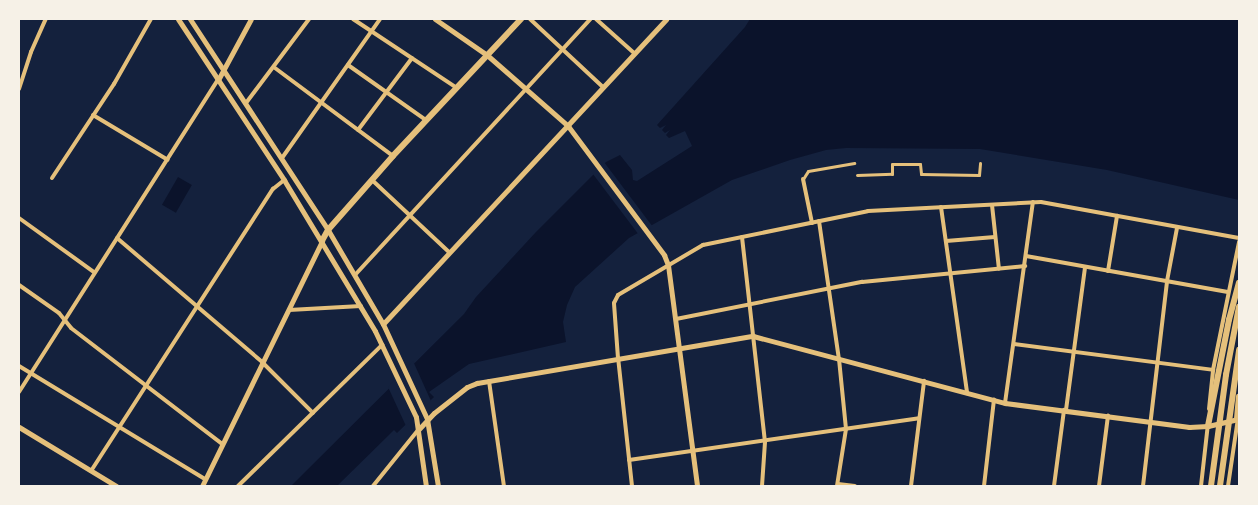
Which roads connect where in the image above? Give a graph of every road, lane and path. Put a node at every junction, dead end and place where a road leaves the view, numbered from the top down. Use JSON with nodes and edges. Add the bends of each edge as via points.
{"nodes":[{"id":1,"x":46,"y":19,"type":"edge"},
{"id":2,"x":151,"y":19,"type":"edge"},
{"id":3,"x":178,"y":19,"type":"edge"},
{"id":4,"x":190,"y":19,"type":"edge"},
{"id":5,"x":251,"y":19,"type":"edge"},
{"id":6,"x":309,"y":19,"type":"edge"},
{"id":7,"x":353,"y":19,"type":"edge"},
{"id":8,"x":380,"y":19,"type":"edge"},
{"id":9,"x":435,"y":19,"type":"edge"},
{"id":10,"x":521,"y":19,"type":"edge"},
{"id":11,"x":530,"y":19,"type":"edge"},
{"id":12,"x":590,"y":19,"type":"edge"},
{"id":13,"x":596,"y":19,"type":"edge"},
{"id":14,"x":663,"y":20,"type":"edge"},
{"id":15,"x":371,"y":31,"type":"junction"},
{"id":16,"x":562,"y":49,"type":"junction"},
{"id":17,"x":634,"y":53,"type":"junction"},
{"id":18,"x":487,"y":55,"type":"junction"},
{"id":19,"x":412,"y":58,"type":"junction"},
{"id":20,"x":348,"y":65,"type":"junction"},
{"id":21,"x":274,"y":68,"type":"junction"},
{"id":22,"x":223,"y":70,"type":"junction"},
{"id":23,"x":218,"y":80,"type":"junction"},
{"id":24,"x":603,"y":87,"type":"junction"},
{"id":25,"x":457,"y":88,"type":"junction"},
{"id":26,"x":526,"y":89,"type":"junction"},
{"id":27,"x":19,"y":90,"type":"edge"},
{"id":28,"x":387,"y":92,"type":"junction"},
{"id":29,"x":322,"y":103,"type":"junction"},
{"id":30,"x":246,"y":104,"type":"junction"},
{"id":31,"x":93,"y":115,"type":"junction"},
{"id":32,"x":426,"y":120,"type":"junction"},
{"id":33,"x":568,"y":126,"type":"junction"},
{"id":34,"x":358,"y":130,"type":"junction"},
{"id":35,"x":393,"y":156,"type":"junction"},
{"id":36,"x":282,"y":158,"type":"junction"},
{"id":37,"x":168,"y":160,"type":"junction"},
{"id":38,"x":854,"y":163,"type":"dead end"},
{"id":39,"x":980,"y":163,"type":"dead end"},
{"id":40,"x":857,"y":175,"type":"dead end"},
{"id":41,"x":52,"y":178,"type":"dead end"},
{"id":42,"x":803,"y":179,"type":"joint"},
{"id":43,"x":284,"y":180,"type":"junction"},
{"id":44,"x":372,"y":180,"type":"junction"},
{"id":45,"x":1033,"y":202,"type":"junction"},
{"id":46,"x":992,"y":205,"type":"junction"},
{"id":47,"x":941,"y":207,"type":"junction"},
{"id":48,"x":410,"y":215,"type":"junction"},
{"id":49,"x":1117,"y":216,"type":"junction"},
{"id":50,"x":19,"y":218,"type":"edge"},
{"id":51,"x":819,"y":221,"type":"junction"},
{"id":52,"x":812,"y":223,"type":"junction"},
{"id":53,"x":1177,"y":228,"type":"junction"},
{"id":54,"x":328,"y":230,"type":"junction"},
{"id":55,"x":742,"y":237,"type":"junction"},
{"id":56,"x":995,"y":237,"type":"junction"},
{"id":57,"x":117,"y":238,"type":"junction"},
{"id":58,"x":1239,"y":238,"type":"edge"},
{"id":59,"x":946,"y":240,"type":"junction"},
{"id":60,"x":322,"y":241,"type":"junction"},
{"id":61,"x":1239,"y":242,"type":"edge"},
{"id":62,"x":449,"y":252,"type":"junction"},
{"id":63,"x":1026,"y":256,"type":"junction"},
{"id":64,"x":668,"y":266,"type":"junction"},
{"id":65,"x":1025,"y":266,"type":"junction"},
{"id":66,"x":1085,"y":267,"type":"junction"},
{"id":67,"x":999,"y":269,"type":"junction"},
{"id":68,"x":1108,"y":271,"type":"junction"},
{"id":69,"x":94,"y":272,"type":"junction"},
{"id":70,"x":951,"y":274,"type":"junction"},
{"id":71,"x":355,"y":275,"type":"junction"},
{"id":72,"x":1167,"y":281,"type":"junction"},
{"id":73,"x":1239,"y":283,"type":"edge"},
{"id":74,"x":19,"y":285,"type":"edge"},
{"id":75,"x":828,"y":288,"type":"junction"},
{"id":76,"x":1228,"y":292,"type":"junction"},
{"id":77,"x":749,"y":304,"type":"junction"},
{"id":78,"x":197,"y":305,"type":"junction"},
{"id":79,"x":361,"y":306,"type":"junction"},
{"id":80,"x":1239,"y":307,"type":"edge"},
{"id":81,"x":289,"y":310,"type":"junction"},
{"id":82,"x":676,"y":319,"type":"junction"},
{"id":83,"x":64,"y":320,"type":"junction"},
{"id":84,"x":383,"y":324,"type":"junction"},
{"id":85,"x":753,"y":336,"type":"junction"},
{"id":86,"x":1014,"y":344,"type":"junction"},
{"id":87,"x":382,"y":345,"type":"junction"},
{"id":88,"x":679,"y":347,"type":"junction"},
{"id":89,"x":1239,"y":350,"type":"edge"},
{"id":90,"x":1074,"y":352,"type":"junction"},
{"id":91,"x":618,"y":358,"type":"junction"},
{"id":92,"x":839,"y":359,"type":"junction"},
{"id":93,"x":262,"y":362,"type":"junction"},
{"id":94,"x":1158,"y":363,"type":"junction"},
{"id":95,"x":19,"y":366,"type":"edge"},
{"id":96,"x":1213,"y":370,"type":"junction"},
{"id":97,"x":29,"y":374,"type":"junction"},
{"id":98,"x":489,"y":381,"type":"junction"},
{"id":99,"x":924,"y":381,"type":"junction"},
{"id":100,"x":146,"y":385,"type":"junction"},
{"id":101,"x":19,"y":392,"type":"edge"},
{"id":102,"x":967,"y":393,"type":"junction"},
{"id":103,"x":1239,"y":397,"type":"edge"},
{"id":104,"x":994,"y":400,"type":"junction"},
{"id":105,"x":1006,"y":403,"type":"junction"},
{"id":106,"x":1065,"y":410,"type":"junction"},
{"id":107,"x":313,"y":413,"type":"junction"},
{"id":108,"x":1108,"y":416,"type":"junction"},
{"id":109,"x":1239,"y":417,"type":"edge"},
{"id":110,"x":919,"y":418,"type":"junction"},
{"id":111,"x":427,"y":419,"type":"junction"},
{"id":112,"x":1150,"y":422,"type":"junction"},
{"id":113,"x":119,"y":426,"type":"junction"},
{"id":114,"x":1208,"y":426,"type":"junction"},
{"id":115,"x":19,"y":427,"type":"edge"},
{"id":116,"x":846,"y":429,"type":"junction"},
{"id":117,"x":418,"y":430,"type":"junction"},
{"id":118,"x":764,"y":442,"type":"junction"},
{"id":119,"x":222,"y":444,"type":"junction"},
{"id":120,"x":692,"y":452,"type":"junction"},
{"id":121,"x":629,"y":460,"type":"junction"},
{"id":122,"x":91,"y":471,"type":"junction"},
{"id":123,"x":205,"y":479,"type":"junction"},
{"id":124,"x":837,"y":485,"type":"edge"},
{"id":125,"x":116,"y":486,"type":"edge"},
{"id":126,"x":202,"y":486,"type":"edge"},
{"id":127,"x":238,"y":486,"type":"edge"},
{"id":128,"x":374,"y":486,"type":"edge"},
{"id":129,"x":426,"y":486,"type":"edge"},
{"id":130,"x":438,"y":486,"type":"edge"},
{"id":131,"x":504,"y":486,"type":"edge"},
{"id":132,"x":632,"y":486,"type":"edge"},
{"id":133,"x":697,"y":486,"type":"edge"},
{"id":134,"x":762,"y":486,"type":"edge"},
{"id":135,"x":855,"y":486,"type":"edge"},
{"id":136,"x":911,"y":486,"type":"edge"},
{"id":137,"x":984,"y":486,"type":"edge"},
{"id":138,"x":1054,"y":486,"type":"edge"},
{"id":139,"x":1099,"y":486,"type":"edge"},
{"id":140,"x":1143,"y":486,"type":"edge"},
{"id":141,"x":1201,"y":486,"type":"edge"},
{"id":142,"x":1211,"y":486,"type":"edge"},
{"id":143,"x":1220,"y":486,"type":"edge"},
{"id":144,"x":1228,"y":486,"type":"edge"}],
"edges":[{"from":1,"to":27,"type":"street","via":[[30,52]]},
{"from":2,"to":31,"type":"street"},
{"from":3,"to":23,"type":"street"},
{"from":4,"to":22,"type":"street"},
{"from":5,"to":22,"type":"street"},
{"from":6,"to":21,"type":"street"},
{"from":7,"to":15,"type":"street"},
{"from":8,"to":15,"type":"street"},
{"from":9,"to":18,"type":"street"},
{"from":10,"to":18,"type":"main road"},
{"from":11,"to":16,"type":"street"},
{"from":12,"to":16,"type":"street"},
{"from":13,"to":17,"type":"street"},
{"from":14,"to":17,"type":"street"},
{"from":15,"to":19,"type":"street"},
{"from":15,"to":20,"type":"street"},
{"from":16,"to":24,"type":"street"},
{"from":16,"to":26,"type":"street"},
{"from":17,"to":24,"type":"street"},
{"from":18,"to":25,"type":"main road"},
{"from":18,"to":26,"type":"street"},
{"from":19,"to":25,"type":"street"},
{"from":19,"to":28,"type":"street"},
{"from":20,"to":28,"type":"street"},
{"from":20,"to":29,"type":"street"},
{"from":21,"to":29,"type":"street"},
{"from":21,"to":30,"type":"street"},
{"from":22,"to":23,"type":"street"},
{"from":22,"to":30,"type":"street"},
{"from":23,"to":37,"type":"street"},
{"from":23,"to":43,"type":"street"},
{"from":24,"to":33,"type":"street"},
{"from":25,"to":32,"type":"main road"},
{"from":26,"to":33,"type":"street"},
{"from":26,"to":48,"type":"street"},
{"from":28,"to":32,"type":"street"},
{"from":28,"to":34,"type":"street"},
{"from":29,"to":34,"type":"street"},
{"from":29,"to":36,"type":"street"},
{"from":30,"to":36,"type":"street"},
{"from":31,"to":37,"type":"street"},
{"from":31,"to":41,"type":"street"},
{"from":32,"to":35,"type":"main road"},
{"from":33,"to":62,"type":"street"},
{"from":33,"to":64,"type":"street","via":[[664,255]]},
{"from":34,"to":35,"type":"street"},
{"from":35,"to":44,"type":"main road"},
{"from":36,"to":54,"type":"street"},
{"from":37,"to":57,"type":"street"},
{"from":38,"to":42,"type":"street","via":[[808,170]]},
{"from":39,"to":40,"type":"street","via":[[979,174],[920,174],[920,164],[892,164],[892,174]]},
{"from":42,"to":52,"type":"street"},
{"from":43,"to":60,"type":"street"},
{"from":43,"to":78,"type":"street","via":[[273,189]]},
{"from":44,"to":48,"type":"street"},
{"from":44,"to":54,"type":"main road"},
{"from":45,"to":46,"type":"street"},
{"from":45,"to":49,"type":"street"},
{"from":45,"to":63,"type":"street"},
{"from":46,"to":47,"type":"street"},
{"from":46,"to":56,"type":"street"},
{"from":47,"to":51,"type":"street","via":[[868,211]]},
{"from":47,"to":59,"type":"street"},
{"from":48,"to":62,"type":"street"},
{"from":48,"to":71,"type":"street"},
{"from":49,"to":53,"type":"street"},
{"from":49,"to":68,"type":"street"},
{"from":50,"to":69,"type":"street"},
{"from":51,"to":52,"type":"street"},
{"from":51,"to":75,"type":"street"},
{"from":52,"to":55,"type":"street"},
{"from":53,"to":58,"type":"street"},
{"from":53,"to":72,"type":"street"},
{"from":54,"to":60,"type":"main road"},
{"from":54,"to":71,"type":"street"},
{"from":55,"to":64,"type":"street","via":[[703,245]]},
{"from":55,"to":77,"type":"street"},
{"from":56,"to":59,"type":"street"},
{"from":56,"to":67,"type":"street"},
{"from":57,"to":69,"type":"street"},
{"from":57,"to":78,"type":"street"},
{"from":59,"to":70,"type":"street"},
{"from":60,"to":79,"type":"street"},
{"from":60,"to":81,"type":"street"},
{"from":61,"to":76,"type":"street"},
{"from":62,"to":84,"type":"street"},
{"from":63,"to":65,"type":"street"},
{"from":63,"to":66,"type":"street"},
{"from":64,"to":82,"type":"street"},
{"from":64,"to":91,"type":"street","via":[[618,295],[614,303]]},
{"from":65,"to":67,"type":"street"},
{"from":65,"to":86,"type":"street"},
{"from":66,"to":68,"type":"street"},
{"from":66,"to":90,"type":"street"},
{"from":67,"to":70,"type":"street"},
{"from":68,"to":72,"type":"street"},
{"from":69,"to":83,"type":"street"},
{"from":70,"to":75,"type":"street"},
{"from":70,"to":102,"type":"street"},
{"from":71,"to":84,"type":"street"},
{"from":72,"to":76,"type":"street"},
{"from":72,"to":94,"type":"street"},
{"from":73,"to":114,"type":"main road"},
{"from":74,"to":83,"type":"street"},
{"from":75,"to":77,"type":"street"},
{"from":75,"to":92,"type":"street"},
{"from":76,"to":96,"type":"street"},
{"from":77,"to":82,"type":"street"},
{"from":77,"to":85,"type":"street"},
{"from":78,"to":93,"type":"street"},
{"from":78,"to":100,"type":"street"},
{"from":79,"to":81,"type":"street"},
{"from":79,"to":87,"type":"street"},
{"from":80,"to":142,"type":"main road"},
{"from":81,"to":93,"type":"street"},
{"from":82,"to":88,"type":"street"},
{"from":83,"to":97,"type":"street"},
{"from":83,"to":100,"type":"street"},
{"from":84,"to":111,"type":"street"},
{"from":85,"to":88,"type":"street"},
{"from":85,"to":92,"type":"street"},
{"from":85,"to":118,"type":"street"},
{"from":86,"to":90,"type":"street"},
{"from":86,"to":105,"type":"street"},
{"from":87,"to":107,"type":"street"},
{"from":87,"to":117,"type":"street","via":[[416,417]]},
{"from":88,"to":91,"type":"street"},
{"from":88,"to":120,"type":"street"},
{"from":89,"to":143,"type":"main road"},
{"from":90,"to":94,"type":"street"},
{"from":90,"to":106,"type":"street"},
{"from":91,"to":98,"type":"street"},
{"from":91,"to":121,"type":"street"},
{"from":92,"to":99,"type":"street"},
{"from":92,"to":116,"type":"street"},
{"from":93,"to":107,"type":"street"},
{"from":93,"to":119,"type":"street"},
{"from":94,"to":96,"type":"street"},
{"from":94,"to":112,"type":"street"},
{"from":95,"to":97,"type":"street"},
{"from":96,"to":114,"type":"street"},
{"from":97,"to":101,"type":"street"},
{"from":97,"to":113,"type":"street"},
{"from":98,"to":111,"type":"street","via":[[472,384]]},
{"from":98,"to":131,"type":"street"},
{"from":99,"to":102,"type":"street"},
{"from":99,"to":110,"type":"street"},
{"from":100,"to":113,"type":"street"},
{"from":100,"to":119,"type":"street"},
{"from":102,"to":104,"type":"street"},
{"from":103,"to":109,"type":"main road"},
{"from":104,"to":105,"type":"street"},
{"from":104,"to":137,"type":"street"},
{"from":105,"to":106,"type":"street"},
{"from":106,"to":108,"type":"street"},
{"from":106,"to":138,"type":"street"},
{"from":107,"to":127,"type":"street"},
{"from":108,"to":112,"type":"street"},
{"from":108,"to":139,"type":"street"},
{"from":109,"to":114,"type":"street"},
{"from":109,"to":144,"type":"street"},
{"from":110,"to":116,"type":"street"},
{"from":110,"to":136,"type":"street"},
{"from":111,"to":117,"type":"street"},
{"from":111,"to":130,"type":"street"},
{"from":112,"to":114,"type":"street"},
{"from":112,"to":140,"type":"street"},
{"from":113,"to":122,"type":"street"},
{"from":113,"to":123,"type":"street"},
{"from":114,"to":141,"type":"street"},
{"from":115,"to":122,"type":"street"},
{"from":116,"to":118,"type":"street"},
{"from":116,"to":124,"type":"street"},
{"from":117,"to":128,"type":"street"},
{"from":117,"to":129,"type":"street"},
{"from":118,"to":120,"type":"street"},
{"from":118,"to":134,"type":"street"},
{"from":119,"to":123,"type":"street"},
{"from":120,"to":121,"type":"street"},
{"from":120,"to":133,"type":"street"},
{"from":121,"to":132,"type":"street"},
{"from":122,"to":125,"type":"street"},
{"from":123,"to":126,"type":"street"},
{"from":124,"to":135,"type":"street"}]}
